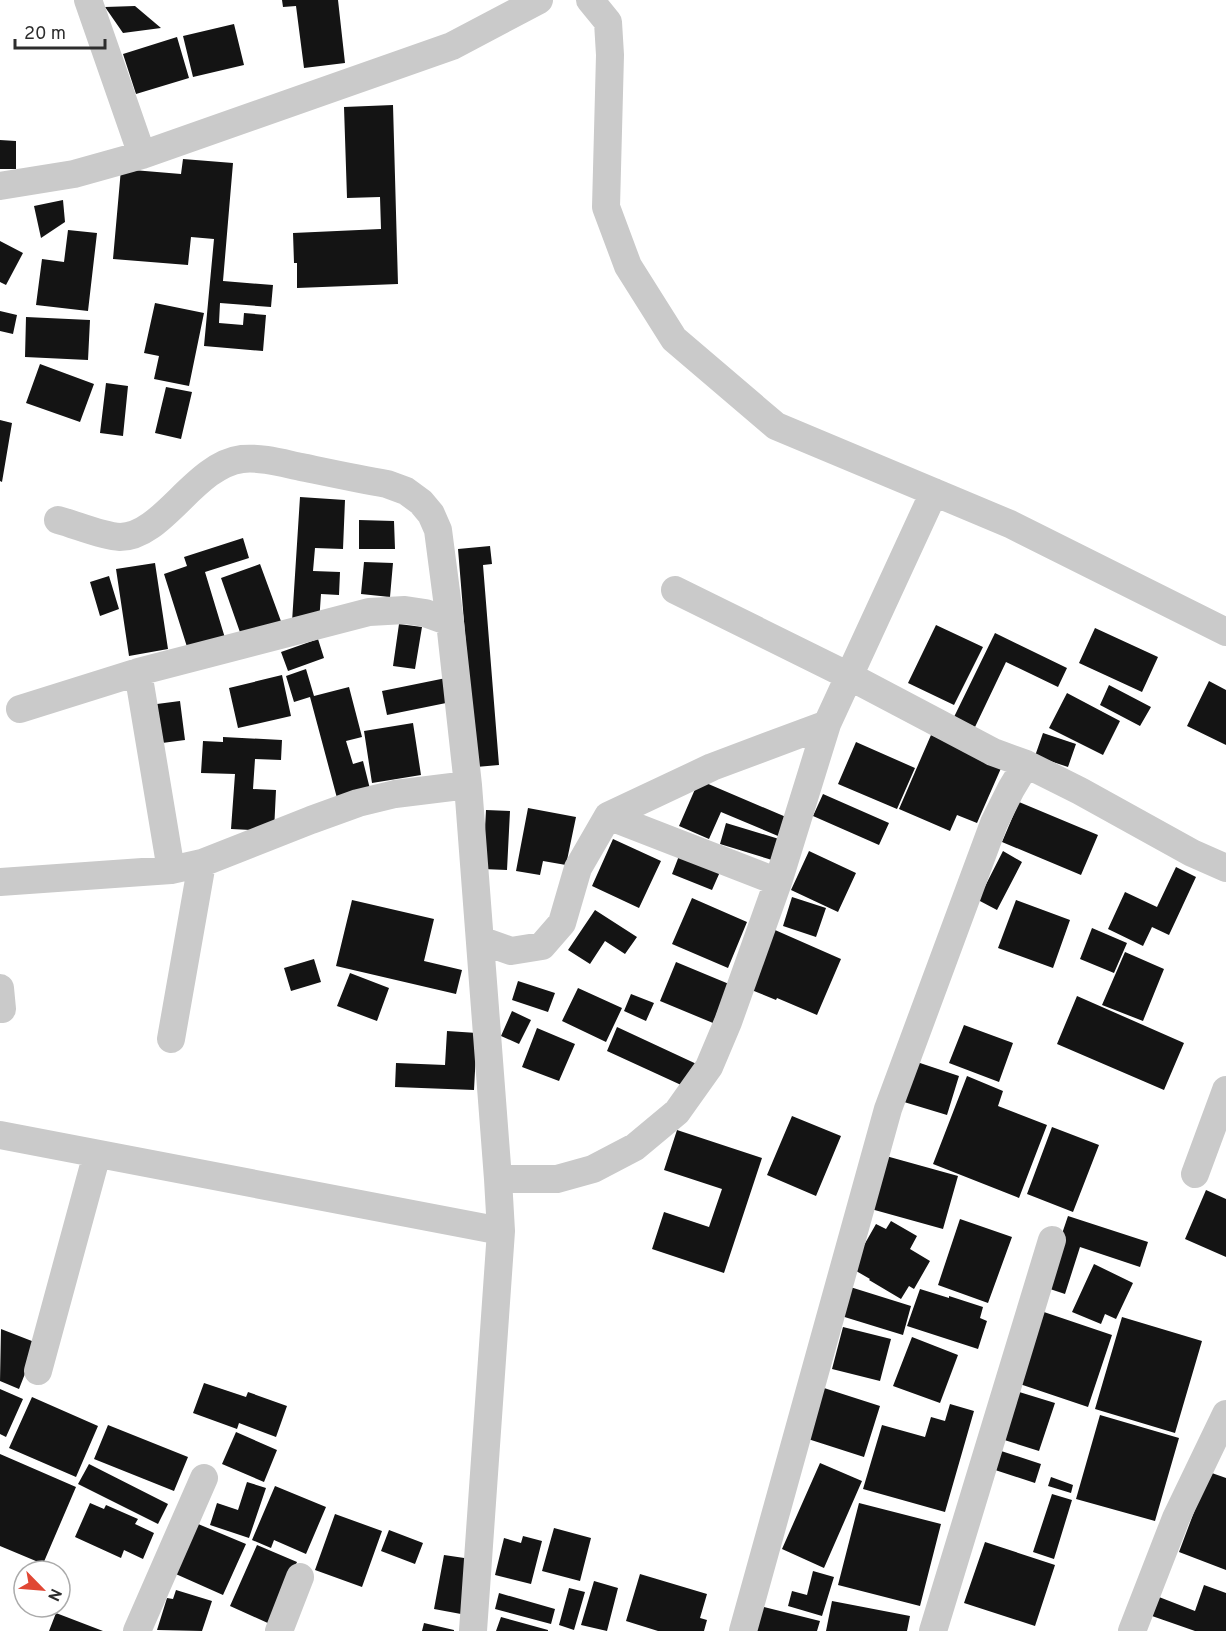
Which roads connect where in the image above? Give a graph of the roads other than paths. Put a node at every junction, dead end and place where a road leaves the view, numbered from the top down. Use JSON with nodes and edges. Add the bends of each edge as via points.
{"nodes":[{"id":1,"x":88,"y":0,"type":"edge"},
{"id":2,"x":539,"y":0,"type":"edge"},
{"id":3,"x":590,"y":0,"type":"edge"},
{"id":4,"x":142,"y":155,"type":"junction"},
{"id":5,"x":0,"y":186,"type":"edge"},
{"id":6,"x":934,"y":492,"type":"junction"},
{"id":7,"x":58,"y":520,"type":"dead end"},
{"id":8,"x":675,"y":590,"type":"dead end"},
{"id":9,"x":450,"y":622,"type":"junction"},
{"id":10,"x":1226,"y":632,"type":"edge"},
{"id":11,"x":138,"y":672,"type":"junction"},
{"id":12,"x":849,"y":676,"type":"junction"},
{"id":13,"x":20,"y":709,"type":"dead end"},
{"id":14,"x":828,"y":724,"type":"junction"},
{"id":15,"x":1026,"y":764,"type":"junction"},
{"id":16,"x":468,"y":785,"type":"junction"},
{"id":17,"x":608,"y":816,"type":"junction"},
{"id":18,"x":202,"y":863,"type":"junction"},
{"id":19,"x":1226,"y":868,"type":"edge"},
{"id":20,"x":171,"y":870,"type":"junction"},
{"id":21,"x":0,"y":882,"type":"edge"},
{"id":22,"x":778,"y":882,"type":"junction"},
{"id":23,"x":480,"y":940,"type":"junction"},
{"id":24,"x":171,"y":1039,"type":"dead end"},
{"id":25,"x":1226,"y":1090,"type":"edge"},
{"id":26,"x":0,"y":1135,"type":"edge"},
{"id":27,"x":98,"y":1154,"type":"junction"},
{"id":28,"x":1195,"y":1174,"type":"dead end"},
{"id":29,"x":498,"y":1179,"type":"junction"},
{"id":30,"x":501,"y":1231,"type":"junction"},
{"id":31,"x":1052,"y":1240,"type":"dead end"},
{"id":32,"x":38,"y":1371,"type":"dead end"},
{"id":33,"x":1226,"y":1414,"type":"edge"},
{"id":34,"x":204,"y":1478,"type":"dead end"},
{"id":35,"x":300,"y":1577,"type":"dead end"},
{"id":36,"x":137,"y":1631,"type":"edge"},
{"id":37,"x":279,"y":1631,"type":"edge"},
{"id":38,"x":473,"y":1631,"type":"edge"},
{"id":39,"x":743,"y":1631,"type":"edge"},
{"id":40,"x":933,"y":1631,"type":"edge"},
{"id":41,"x":1132,"y":1631,"type":"edge"}],
"edges":[{"from":1,"to":4,"type":"street"},
{"from":2,"to":4,"type":"street","via":[[452,45]]},
{"from":3,"to":6,"type":"street","via":[[608,22],[606,207],[628,266],[674,339],[776,426]]},
{"from":4,"to":5,"type":"street","via":[[74,174]]},
{"from":6,"to":10,"type":"street","via":[[1010,524]]},
{"from":6,"to":12,"type":"street"},
{"from":7,"to":9,"type":"street","via":[[108,535],[133,535],[153,524],[204,477],[224,464],[242,459],[387,484],[421,502],[435,522]]},
{"from":8,"to":12,"type":"street"},
{"from":9,"to":11,"type":"street","via":[[405,610],[369,612]]},
{"from":9,"to":16,"type":"street"},
{"from":11,"to":13,"type":"street"},
{"from":11,"to":20,"type":"street"},
{"from":12,"to":14,"type":"street"},
{"from":12,"to":15,"type":"street","via":[[993,752]]},
{"from":14,"to":17,"type":"street","via":[[712,767]]},
{"from":14,"to":22,"type":"street"},
{"from":15,"to":19,"type":"street"},
{"from":15,"to":39,"type":"street","via":[[994,823],[888,1108]]},
{"from":16,"to":18,"type":"street","via":[[358,803]]},
{"from":16,"to":23,"type":"street"},
{"from":17,"to":22,"type":"street"},
{"from":17,"to":23,"type":"street","via":[[578,868],[562,923],[542,946],[511,951]]},
{"from":18,"to":20,"type":"street"},
{"from":18,"to":24,"type":"street"},
{"from":20,"to":21,"type":"street"},
{"from":22,"to":29,"type":"street","via":[[709,1067],[677,1112],[635,1147],[593,1168],[557,1179]]},
{"from":23,"to":29,"type":"street"},
{"from":25,"to":28,"type":"street"},
{"from":26,"to":27,"type":"street"},
{"from":27,"to":30,"type":"street"},
{"from":27,"to":32,"type":"street"},
{"from":29,"to":30,"type":"street"},
{"from":30,"to":38,"type":"street"},
{"from":31,"to":40,"type":"street"},
{"from":33,"to":41,"type":"street","via":[[1176,1518]]},
{"from":34,"to":36,"type":"street"},
{"from":35,"to":37,"type":"street"}]}
